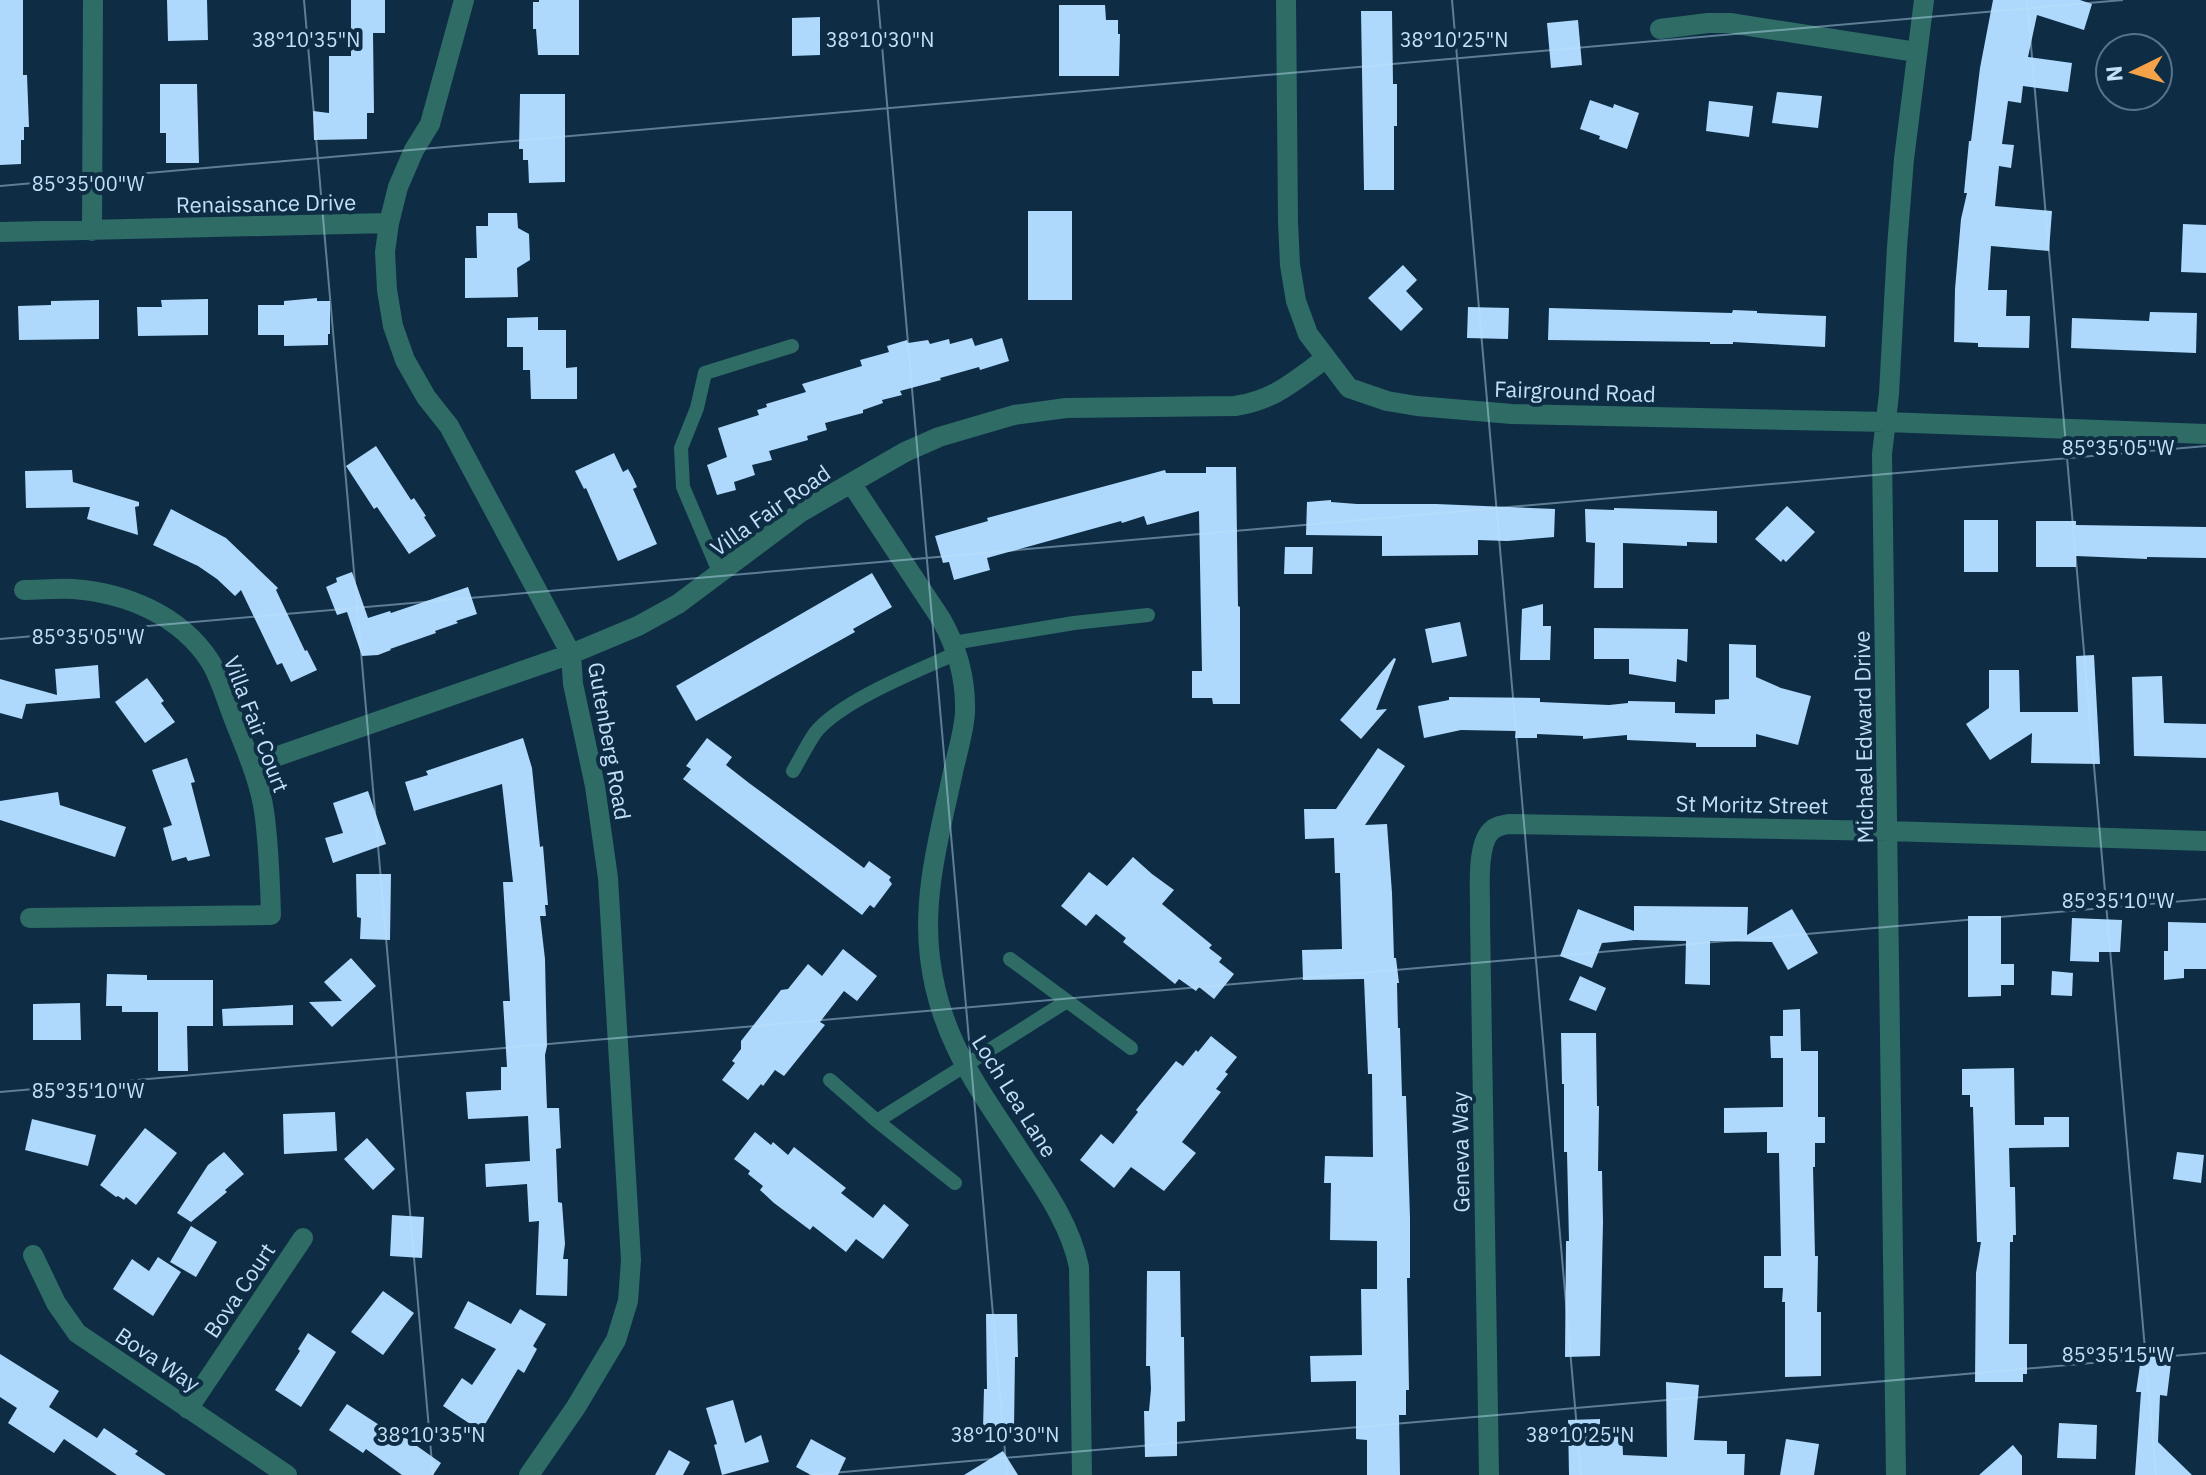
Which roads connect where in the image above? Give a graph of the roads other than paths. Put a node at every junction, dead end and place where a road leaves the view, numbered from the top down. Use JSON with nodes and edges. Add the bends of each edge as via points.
{"nodes":[{"id":1,"x":93,"y":0,"type":"edge"},
{"id":2,"x":464,"y":0,"type":"edge"},
{"id":3,"x":1286,"y":0,"type":"edge"},
{"id":4,"x":1924,"y":0,"type":"edge"},
{"id":5,"x":1660,"y":29,"type":"dead end"},
{"id":6,"x":1916,"y":52,"type":"junction"},
{"id":7,"x":389,"y":223,"type":"junction"},
{"id":8,"x":92,"y":231,"type":"junction"},
{"id":9,"x":0,"y":232,"type":"edge"},
{"id":10,"x":792,"y":346,"type":"dead end"},
{"id":11,"x":1325,"y":359,"type":"junction"},
{"id":12,"x":1886,"y":422,"type":"junction"},
{"id":13,"x":2206,"y":434,"type":"edge"},
{"id":14,"x":851,"y":483,"type":"junction"},
{"id":15,"x":720,"y":574,"type":"junction"},
{"id":16,"x":24,"y":590,"type":"dead end"},
{"id":17,"x":1148,"y":615,"type":"dead end"},
{"id":18,"x":955,"y":648,"type":"junction"},
{"id":19,"x":571,"y":654,"type":"junction"},
{"id":20,"x":252,"y":765,"type":"junction"},
{"id":21,"x":793,"y":771,"type":"dead end"},
{"id":22,"x":1491,"y":831,"type":"joint"},
{"id":23,"x":1888,"y":831,"type":"junction"},
{"id":24,"x":2206,"y":841,"type":"edge"},
{"id":25,"x":30,"y":918,"type":"dead end"},
{"id":26,"x":1010,"y":959,"type":"dead end"},
{"id":27,"x":1067,"y":1001,"type":"junction"},
{"id":28,"x":1131,"y":1048,"type":"dead end"},
{"id":29,"x":965,"y":1067,"type":"junction"},
{"id":30,"x":830,"y":1080,"type":"dead end"},
{"id":31,"x":877,"y":1121,"type":"junction"},
{"id":32,"x":955,"y":1183,"type":"dead end"},
{"id":33,"x":303,"y":1238,"type":"dead end"},
{"id":34,"x":33,"y":1255,"type":"dead end"},
{"id":35,"x":188,"y":1409,"type":"junction"},
{"id":36,"x":287,"y":1475,"type":"edge"},
{"id":37,"x":529,"y":1475,"type":"edge"},
{"id":38,"x":1082,"y":1475,"type":"edge"},
{"id":39,"x":1489,"y":1475,"type":"edge"},
{"id":40,"x":1896,"y":1475,"type":"edge"}],
"edges":[{"from":1,"to":8,"type":"street"},
{"from":2,"to":7,"type":"street","name":"Gutenberg Road","via":[[430,124],[398,187]]},
{"from":3,"to":11,"type":"street","name":"Fairground Road","via":[[1290,265],[1303,325]]},
{"from":4,"to":6,"type":"street","name":"Michael Edward Drive"},
{"from":5,"to":6,"type":"street","via":[[1730,23]]},
{"from":6,"to":12,"type":"street","name":"Michael Edward Drive"},
{"from":7,"to":8,"type":"street","name":"Renaissance Drive"},
{"from":7,"to":19,"type":"street","name":"Gutenberg Road","via":[[387,290],[405,360],[449,426]]},
{"from":8,"to":9,"type":"street","name":"Renaissance Drive"},
{"from":10,"to":15,"type":"lane","via":[[705,373],[681,448],[683,487]]},
{"from":11,"to":12,"type":"street","name":"Fairground Road","via":[[1349,388],[1387,401],[1446,410]]},
{"from":11,"to":14,"type":"street","name":"Villa Fair Road","via":[[1257,403],[1066,408],[1014,415],[939,437]]},
{"from":12,"to":13,"type":"street","name":"Fairground Road"},
{"from":12,"to":23,"type":"street","name":"Michael Edward Drive","via":[[1882,454]]},
{"from":14,"to":15,"type":"street","name":"Villa Fair Road","via":[[801,512]]},
{"from":14,"to":18,"type":"street","name":"Loch Lea Lane"},
{"from":15,"to":19,"type":"street","name":"Villa Fair Road","via":[[638,626]]},
{"from":16,"to":20,"type":"street","name":"Villa Fair Court","via":[[106,593],[157,612],[185,632],[212,664]]},
{"from":17,"to":18,"type":"lane","via":[[1074,623]]},
{"from":18,"to":21,"type":"lane","via":[[839,711],[816,732]]},
{"from":18,"to":29,"type":"street","name":"Loch Lea Lane","via":[[965,715],[930,882],[928,923],[933,983],[946,1029]]},
{"from":19,"to":20,"type":"street","name":"Villa Fair Road"},
{"from":19,"to":37,"type":"street","name":"Gutenberg Road","via":[[608,878],[631,1260],[628,1301],[616,1340]]},
{"from":20,"to":25,"type":"street","name":"Villa Fair Court","via":[[264,809],[271,915]]},
{"from":22,"to":23,"type":"street","name":"St Moritz Street","via":[[1509,824]]},
{"from":22,"to":39,"type":"street","name":"Geneva Way","via":[[1481,858],[1480,920]]},
{"from":23,"to":24,"type":"street","name":"St Moritz Street"},
{"from":23,"to":40,"type":"street","name":"Michael Edward Drive"},
{"from":26,"to":27,"type":"lane"},
{"from":27,"to":28,"type":"lane"},
{"from":27,"to":29,"type":"lane"},
{"from":29,"to":31,"type":"lane"},
{"from":29,"to":38,"type":"street","name":"Loch Lea Lane","via":[[1051,1198],[1075,1248]]},
{"from":30,"to":31,"type":"lane"},
{"from":31,"to":32,"type":"lane"},
{"from":33,"to":35,"type":"street","name":"Bova Court"},
{"from":34,"to":35,"type":"street","name":"Bova Way","via":[[77,1333]]},
{"from":35,"to":36,"type":"street","name":"Bova Way"}]}
